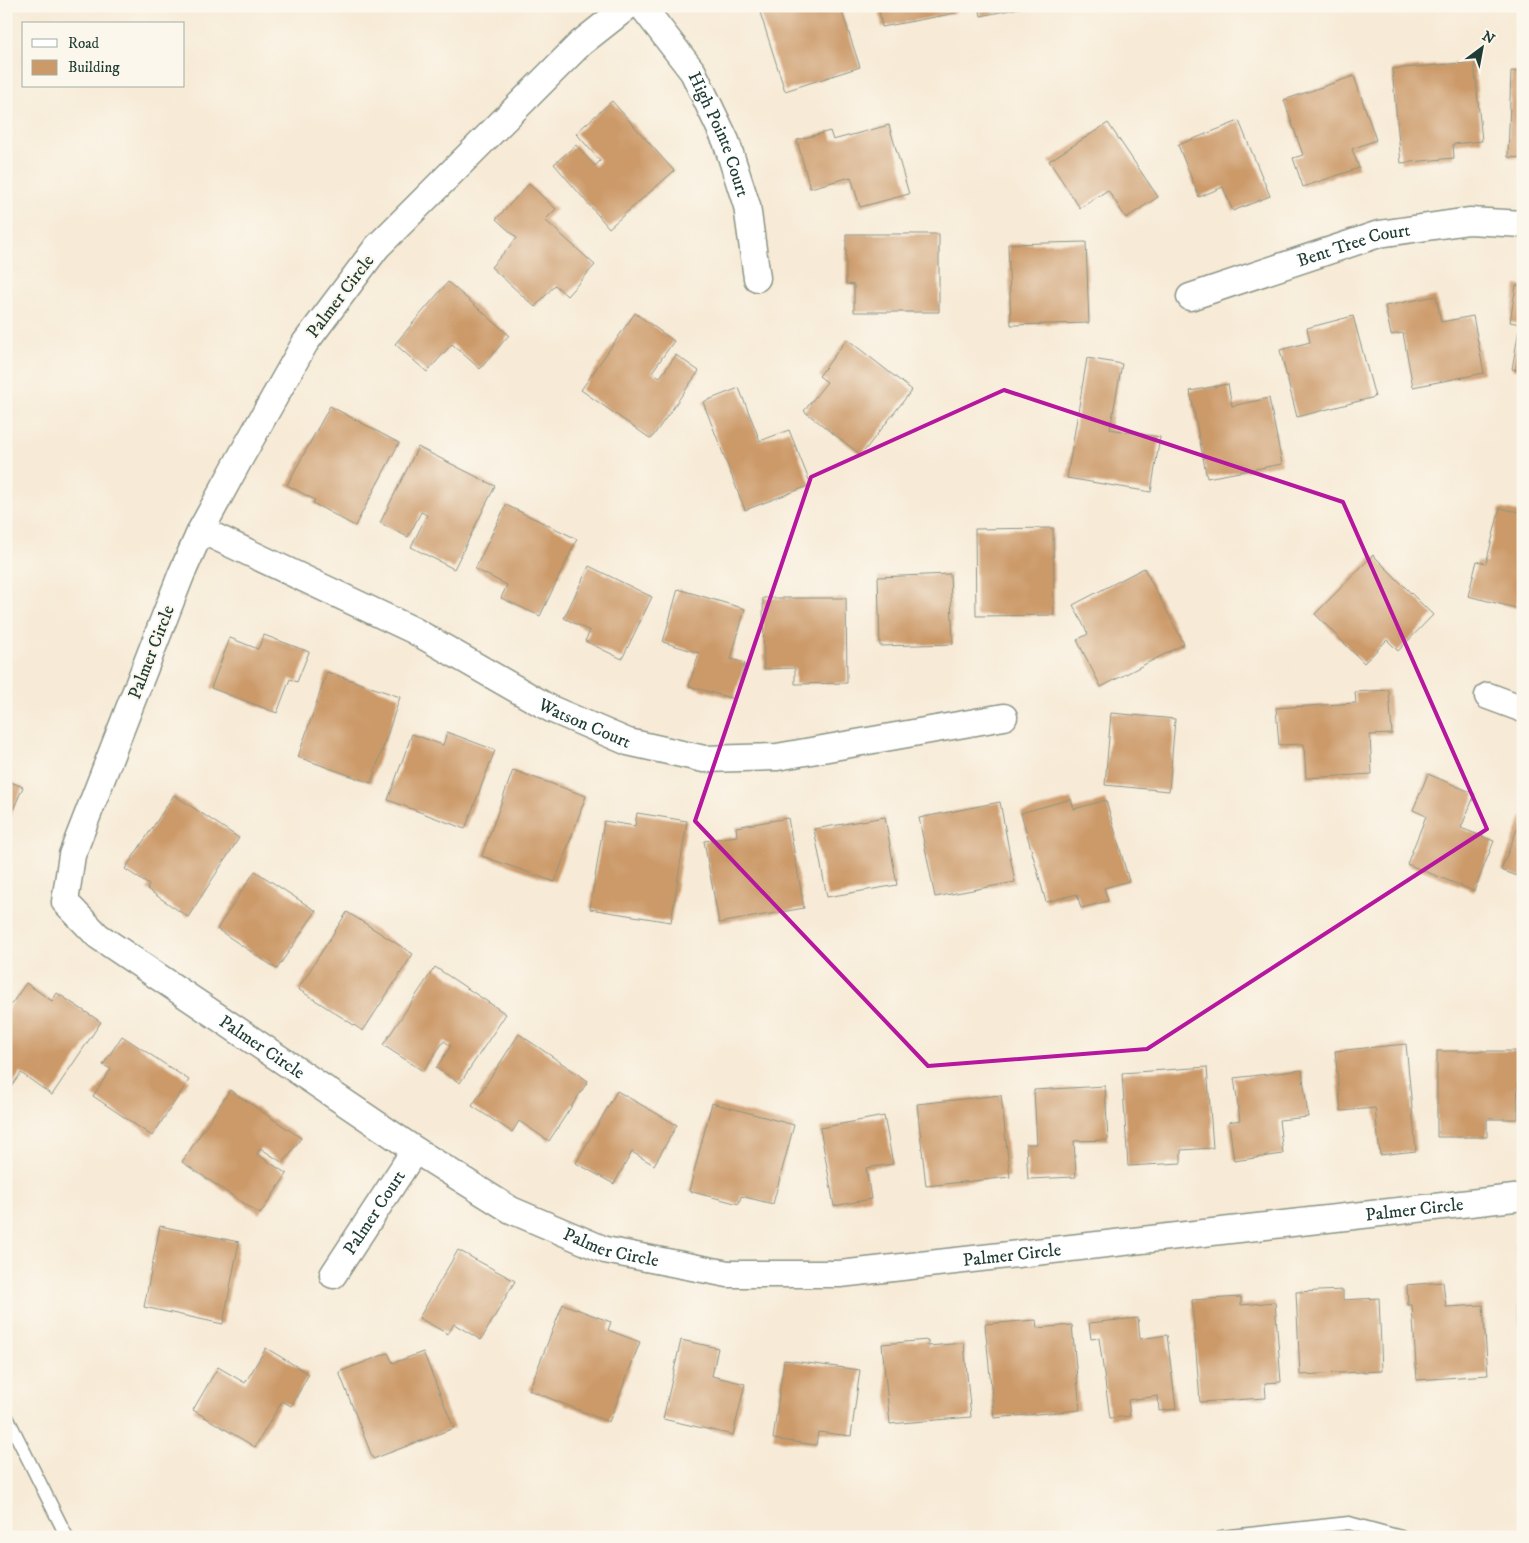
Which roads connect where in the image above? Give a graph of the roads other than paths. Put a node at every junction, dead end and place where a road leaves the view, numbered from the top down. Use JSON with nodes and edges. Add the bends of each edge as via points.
{"nodes":[{"id":1,"x":628,"y":6,"type":"edge"},
{"id":2,"x":642,"y":6,"type":"edge"},
{"id":3,"x":1523,"y":224,"type":"edge"},
{"id":4,"x":757,"y":278,"type":"dead end"},
{"id":5,"x":1190,"y":297,"type":"dead end"},
{"id":6,"x":201,"y":530,"type":"junction"},
{"id":7,"x":1488,"y":696,"type":"dead end"},
{"id":8,"x":1523,"y":709,"type":"edge"},
{"id":9,"x":1004,"y":717,"type":"dead end"},
{"id":10,"x":415,"y":1150,"type":"junction"},
{"id":11,"x":1523,"y":1197,"type":"edge"},
{"id":12,"x":333,"y":1275,"type":"dead end"},
{"id":13,"x":6,"y":1415,"type":"edge"},
{"id":14,"x":66,"y":1537,"type":"edge"},
{"id":15,"x":1222,"y":1537,"type":"edge"},
{"id":16,"x":1401,"y":1537,"type":"edge"}],
"edges":[{"from":1,"to":6,"type":"street","name":"Palmer Circle","via":[[581,43],[377,246],[305,343]]},
{"from":2,"to":4,"type":"street","name":"High Pointe Court","via":[[693,72],[726,141],[747,206]]},
{"from":3,"to":5,"type":"street","name":"Bent Tree Court","via":[[1470,221],[1379,234]]},
{"from":6,"to":9,"type":"street","name":"Watson Court","via":[[413,630],[551,708],[628,742],[704,759],[776,757]]},
{"from":6,"to":10,"type":"street","name":"Palmer Circle","via":[[72,854],[65,902],[98,936]]},
{"from":7,"to":8,"type":"street"},
{"from":10,"to":11,"type":"street","name":"Palmer Circle","via":[[511,1210],[605,1250],[728,1274],[840,1274]]},
{"from":10,"to":12,"type":"street","name":"Palmer Court"},
{"from":13,"to":14,"type":"lane"},
{"from":15,"to":16,"type":"lane","via":[[1349,1522]]}]}
